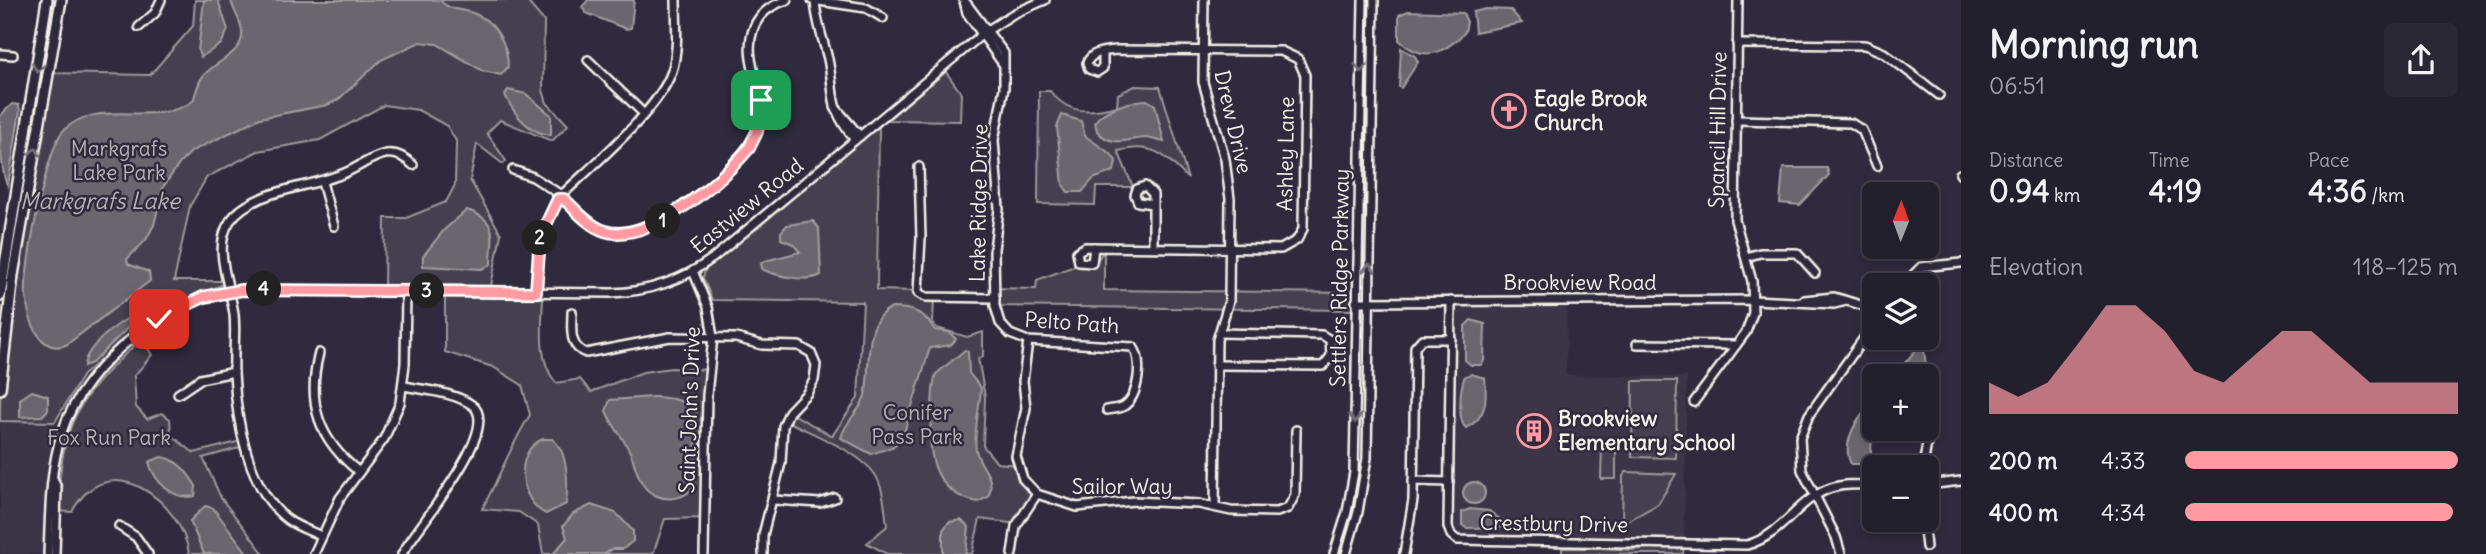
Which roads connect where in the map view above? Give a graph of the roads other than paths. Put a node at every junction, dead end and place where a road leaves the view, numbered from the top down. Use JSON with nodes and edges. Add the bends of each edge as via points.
{"nodes":[{"id":1,"x":47,"y":0,"type":"edge"},
{"id":2,"x":61,"y":0,"type":"edge"},
{"id":3,"x":161,"y":0,"type":"edge"},
{"id":4,"x":676,"y":0,"type":"edge"},
{"id":5,"x":787,"y":0,"type":"edge"},
{"id":6,"x":814,"y":0,"type":"edge"},
{"id":7,"x":964,"y":0,"type":"edge"},
{"id":8,"x":1045,"y":0,"type":"edge"},
{"id":9,"x":1204,"y":0,"type":"edge"},
{"id":10,"x":1363,"y":0,"type":"edge"},
{"id":11,"x":1374,"y":0,"type":"edge"},
{"id":12,"x":1738,"y":0,"type":"edge"},
{"id":13,"x":883,"y":18,"type":"dead end"},
{"id":14,"x":139,"y":27,"type":"dead end"},
{"id":15,"x":986,"y":32,"type":"junction"},
{"id":16,"x":1737,"y":44,"type":"junction"},
{"id":17,"x":1203,"y":51,"type":"junction"},
{"id":18,"x":1103,"y":52,"type":"dead end"},
{"id":19,"x":0,"y":54,"type":"edge"},
{"id":20,"x":13,"y":55,"type":"dead end"},
{"id":21,"x":588,"y":60,"type":"dead end"},
{"id":22,"x":1939,"y":95,"type":"dead end"},
{"id":23,"x":643,"y":113,"type":"junction"},
{"id":24,"x":1736,"y":120,"type":"junction"},
{"id":25,"x":857,"y":138,"type":"junction"},
{"id":26,"x":413,"y":165,"type":"dead end"},
{"id":27,"x":1877,"y":166,"type":"dead end"},
{"id":28,"x":919,"y":167,"type":"dead end"},
{"id":29,"x":513,"y":170,"type":"dead end"},
{"id":30,"x":322,"y":181,"type":"junction"},
{"id":31,"x":561,"y":196,"type":"junction"},
{"id":32,"x":1153,"y":204,"type":"dead end"},
{"id":33,"x":334,"y":226,"type":"dead end"},
{"id":34,"x":1094,"y":247,"type":"dead end"},
{"id":35,"x":1153,"y":247,"type":"junction"},
{"id":36,"x":1230,"y":248,"type":"junction"},
{"id":37,"x":1746,"y":257,"type":"junction"},
{"id":38,"x":1961,"y":263,"type":"edge"},
{"id":39,"x":694,"y":271,"type":"junction"},
{"id":40,"x":1815,"y":273,"type":"dead end"},
{"id":41,"x":1915,"y":273,"type":"edge"},
{"id":42,"x":1,"y":286,"type":"edge"},
{"id":43,"x":229,"y":291,"type":"junction"},
{"id":44,"x":406,"y":291,"type":"junction"},
{"id":45,"x":536,"y":292,"type":"junction"},
{"id":46,"x":0,"y":296,"type":"edge"},
{"id":47,"x":995,"y":298,"type":"junction"},
{"id":48,"x":1754,"y":300,"type":"junction"},
{"id":49,"x":1451,"y":301,"type":"junction"},
{"id":50,"x":1356,"y":302,"type":"junction"},
{"id":51,"x":1368,"y":302,"type":"junction"},
{"id":52,"x":1862,"y":306,"type":"edge"},
{"id":53,"x":572,"y":312,"type":"dead end"},
{"id":54,"x":1219,"y":333,"type":"junction"},
{"id":55,"x":713,"y":337,"type":"junction"},
{"id":56,"x":1451,"y":339,"type":"junction"},
{"id":57,"x":1028,"y":341,"type":"junction"},
{"id":58,"x":1862,"y":341,"type":"edge"},
{"id":59,"x":1637,"y":345,"type":"dead end"},
{"id":60,"x":1736,"y":345,"type":"junction"},
{"id":61,"x":319,"y":353,"type":"dead end"},
{"id":62,"x":1216,"y":365,"type":"junction"},
{"id":63,"x":234,"y":372,"type":"junction"},
{"id":64,"x":404,"y":386,"type":"junction"},
{"id":65,"x":0,"y":389,"type":"edge"},
{"id":66,"x":178,"y":394,"type":"dead end"},
{"id":67,"x":1694,"y":402,"type":"dead end"},
{"id":68,"x":1107,"y":410,"type":"dead end"},
{"id":69,"x":1296,"y":430,"type":"dead end"},
{"id":70,"x":1927,"y":443,"type":"dead end"},
{"id":71,"x":1925,"y":455,"type":"edge"},
{"id":72,"x":359,"y":472,"type":"junction"},
{"id":73,"x":53,"y":478,"type":"junction"},
{"id":74,"x":1413,"y":481,"type":"junction"},
{"id":75,"x":1961,"y":481,"type":"edge"},
{"id":76,"x":1449,"y":482,"type":"junction"},
{"id":77,"x":1939,"y":484,"type":"edge"},
{"id":78,"x":1862,"y":485,"type":"edge"},
{"id":79,"x":1037,"y":494,"type":"junction"},
{"id":80,"x":1814,"y":496,"type":"junction"},
{"id":81,"x":835,"y":498,"type":"dead end"},
{"id":82,"x":774,"y":500,"type":"junction"},
{"id":83,"x":1215,"y":507,"type":"junction"},
{"id":84,"x":119,"y":526,"type":"dead end"},
{"id":85,"x":1924,"y":532,"type":"edge"},
{"id":86,"x":321,"y":536,"type":"junction"},
{"id":87,"x":1926,"y":547,"type":"dead end"},
{"id":88,"x":48,"y":554,"type":"edge"},
{"id":89,"x":55,"y":554,"type":"edge"},
{"id":90,"x":148,"y":554,"type":"edge"},
{"id":91,"x":314,"y":554,"type":"edge"},
{"id":92,"x":402,"y":554,"type":"edge"},
{"id":93,"x":704,"y":554,"type":"edge"},
{"id":94,"x":763,"y":554,"type":"edge"},
{"id":95,"x":1012,"y":554,"type":"edge"},
{"id":96,"x":1335,"y":554,"type":"edge"},
{"id":97,"x":1346,"y":554,"type":"edge"},
{"id":98,"x":1404,"y":554,"type":"edge"},
{"id":99,"x":1841,"y":554,"type":"edge"}],
"edges":[{"from":1,"to":42,"type":"main road","one_way":true},
{"from":65,"to":2,"type":"main road","one_way":true,"via":[[13,275]]},
{"from":3,"to":14,"type":"street","via":[[155,13]]},
{"from":4,"to":23,"type":"street","via":[[672,72]]},
{"from":5,"to":31,"type":"street","via":[[760,11],[750,42],[761,100],[760,121],[743,155],[672,215],[640,230],[602,230]]},
{"from":6,"to":13,"type":"street","via":[[866,8]]},
{"from":6,"to":25,"type":"street","via":[[832,104]]},
{"from":7,"to":15,"type":"street","name":"Lake Ridge Drive","via":[[967,13]]},
{"from":8,"to":15,"type":"street","name":"Eastview Road"},
{"from":9,"to":17,"type":"street","name":"Drew Drive"},
{"from":10,"to":50,"type":"street","name":"Settlers Ridge Parkway","one_way":true},
{"from":51,"to":11,"type":"street","name":"Settlers Ridge Parkway","one_way":true},
{"from":12,"to":16,"type":"street","name":"Spancil Hill Drive"},
{"from":15,"to":25,"type":"street","name":"Eastview Road"},
{"from":15,"to":47,"type":"street","name":"Lake Ridge Drive","via":[[1005,67],[994,140],[999,202]]},
{"from":16,"to":22,"type":"street","via":[[1865,45],[1884,53]]},
{"from":16,"to":24,"type":"street","name":"Spancil Hill Drive"},
{"from":17,"to":18,"type":"street","name":"Ashley Lane"},
{"from":17,"to":36,"type":"street","name":"Drew Drive","via":[[1204,91],[1230,184]]},
{"from":17,"to":36,"type":"street","name":"Ashley Lane","via":[[1286,52],[1298,59],[1304,71],[1300,237],[1281,249]]},
{"from":19,"to":20,"type":"street"},
{"from":21,"to":23,"type":"street"},
{"from":23,"to":31,"type":"street"},
{"from":24,"to":27,"type":"street","via":[[1851,123],[1862,130]]},
{"from":24,"to":37,"type":"street","name":"Spancil Hill Drive","via":[[1735,220]]},
{"from":25,"to":39,"type":"street","name":"Eastview Road"},
{"from":26,"to":30,"type":"street","via":[[398,154],[382,153]]},
{"from":28,"to":47,"type":"street","via":[[920,295]]},
{"from":29,"to":31,"type":"street"},
{"from":30,"to":33,"type":"street"},
{"from":30,"to":43,"type":"street","via":[[259,200],[232,218],[222,246]]},
{"from":31,"to":45,"type":"street","via":[[540,237]]},
{"from":32,"to":35,"type":"street"},
{"from":34,"to":35,"type":"street","name":"Ashley Lane"},
{"from":35,"to":36,"type":"street","name":"Ashley Lane"},
{"from":36,"to":54,"type":"street","name":"Drew Drive","via":[[1229,301]]},
{"from":37,"to":40,"type":"street","via":[[1797,253]]},
{"from":37,"to":48,"type":"street","name":"Spancil Hill Drive"},
{"from":38,"to":41,"type":"street","via":[[1921,267]]},
{"from":39,"to":45,"type":"street","name":"Eastview Road","via":[[634,292]]},
{"from":39,"to":55,"type":"street","name":"Saint John's Drive","via":[[709,307]]},
{"from":42,"to":46,"type":"main road"},
{"from":43,"to":44,"type":"street","name":"Eastview Road"},
{"from":43,"to":63,"type":"street"},
{"from":43,"to":73,"type":"street","name":"Eastview Road","via":[[197,299],[162,316],[96,374],[66,421]]},
{"from":44,"to":45,"type":"street","name":"Eastview Road"},
{"from":44,"to":64,"type":"street"},
{"from":47,"to":57,"type":"street","name":"Pelto Path","via":[[1004,328]]},
{"from":48,"to":49,"type":"street","name":"Brookview Road"},
{"from":48,"to":52,"type":"street","name":"Brookview Road","via":[[1825,297]]},
{"from":48,"to":60,"type":"street","via":[[1749,325]]},
{"from":49,"to":51,"type":"street","name":"Brookview Road"},
{"from":49,"to":56,"type":"street","name":"Crestbury Drive"},
{"from":50,"to":51,"type":"street","name":"Brookview Road"},
{"from":50,"to":96,"type":"street","name":"Settlers Ridge Parkway","one_way":true,"via":[[1354,472]]},
{"from":51,"to":97,"type":"street","name":"Settlers Ridge Parkway","via":[[1367,458]]},
{"from":53,"to":55,"type":"street","via":[[572,338],[586,353],[659,337]]},
{"from":54,"to":62,"type":"street","name":"Drew Drive"},
{"from":54,"to":62,"type":"street","via":[[1322,335],[1330,340],[1331,356],[1323,366]]},
{"from":55,"to":82,"type":"street","via":[[799,346],[814,359],[812,386],[784,422]]},
{"from":55,"to":93,"type":"street","name":"Saint John's Drive","via":[[707,396]]},
{"from":56,"to":74,"type":"street","via":[[1422,339],[1415,347]]},
{"from":56,"to":76,"type":"street","name":"Crestbury Drive"},
{"from":57,"to":68,"type":"street","name":"Pelto Path","via":[[1133,347],[1138,357],[1133,394],[1123,406]]},
{"from":57,"to":79,"type":"street","via":[[1023,381],[1026,408],[1016,456],[1023,479]]},
{"from":58,"to":80,"type":"street","via":[[1804,425],[1799,453]]},
{"from":59,"to":60,"type":"street"},
{"from":60,"to":67,"type":"street"},
{"from":61,"to":72,"type":"street","via":[[319,424],[332,447]]},
{"from":62,"to":83,"type":"street","name":"Drew Drive"},
{"from":63,"to":66,"type":"street","via":[[200,379]]},
{"from":63,"to":86,"type":"street","via":[[245,442],[265,493],[289,521]]},
{"from":64,"to":72,"type":"street","via":[[390,429]]},
{"from":64,"to":92,"type":"street","via":[[472,405],[480,424],[457,473]]},
{"from":69,"to":83,"type":"street","name":"Sailor Way","via":[[1295,495],[1288,508],[1277,512]]},
{"from":70,"to":71,"type":"street"},
{"from":72,"to":86,"type":"street"},
{"from":73,"to":88,"type":"street","name":"Eastview Road"},
{"from":73,"to":89,"type":"street","name":"Eastview Road","via":[[57,488]]},
{"from":74,"to":76,"type":"street"},
{"from":74,"to":98,"type":"street"},
{"from":75,"to":77,"type":"street"},
{"from":76,"to":80,"type":"street","name":"Crestbury Drive","via":[[1449,531],[1460,541],[1747,544],[1781,528]]},
{"from":78,"to":80,"type":"street","name":"Crestbury Drive","via":[[1839,485]]},
{"from":79,"to":83,"type":"street","name":"Sailor Way","via":[[1077,507],[1134,501]]},
{"from":79,"to":95,"type":"street","via":[[1016,526]]},
{"from":80,"to":99,"type":"street"},
{"from":81,"to":82,"type":"street","via":[[821,503]]},
{"from":82,"to":94,"type":"street","via":[[763,535]]},
{"from":84,"to":90,"type":"street","via":[[136,537]]},
{"from":85,"to":87,"type":"street"},
{"from":86,"to":91,"type":"street"}]}
